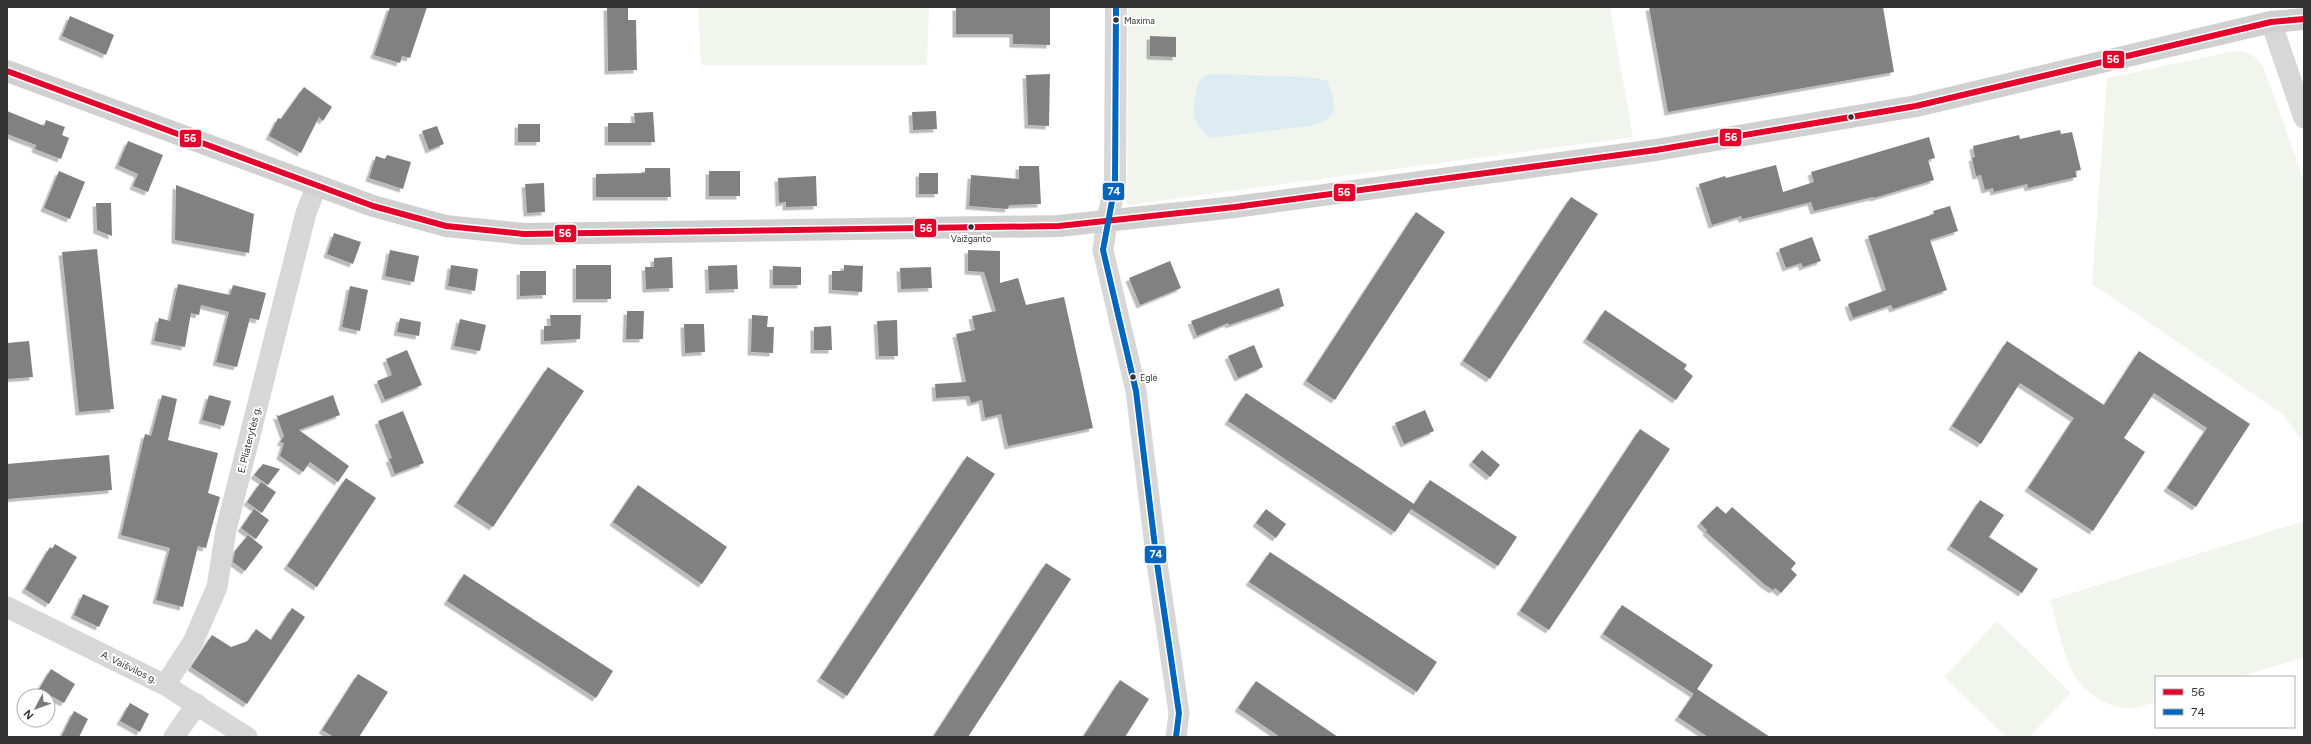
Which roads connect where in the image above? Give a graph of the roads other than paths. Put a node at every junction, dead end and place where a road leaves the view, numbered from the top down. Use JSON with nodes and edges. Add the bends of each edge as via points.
{"nodes":[{"id":1,"x":1116,"y":7,"type":"edge"},
{"id":2,"x":2304,"y":19,"type":"edge"},
{"id":3,"x":2271,"y":22,"type":"junction"},
{"id":4,"x":7,"y":71,"type":"edge"},
{"id":5,"x":2304,"y":118,"type":"edge"},
{"id":6,"x":316,"y":187,"type":"junction"},
{"id":7,"x":1108,"y":222,"type":"junction"},
{"id":8,"x":7,"y":607,"type":"edge"},
{"id":9,"x":165,"y":685,"type":"junction"},
{"id":10,"x":197,"y":704,"type":"junction"},
{"id":11,"x":174,"y":737,"type":"edge"},
{"id":12,"x":247,"y":737,"type":"edge"},
{"id":13,"x":1176,"y":737,"type":"edge"}],
"edges":[{"from":1,"to":7,"type":"street","via":[[1115,185]]},
{"from":2,"to":3,"type":"main road"},
{"from":3,"to":5,"type":"street"},
{"from":3,"to":7,"type":"main road","via":[[1910,107],[1644,151]]},
{"from":4,"to":6,"type":"main road"},
{"from":6,"to":7,"type":"main road","via":[[419,220],[485,231],[524,234],[1059,226]]},
{"from":6,"to":9,"type":"street","name":"E. Pliaterytės g.","via":[[306,213],[226,530],[217,587],[193,642]]},
{"from":7,"to":13,"type":"street","via":[[1103,250],[1136,391],[1179,714]]},
{"from":8,"to":9,"type":"street","name":"A. Vaišvilos g."},
{"from":9,"to":10,"type":"street","name":"A. Vaišvilos g."},
{"from":10,"to":11,"type":"street"},
{"from":10,"to":12,"type":"street","name":"A. Vaišvilos g."}]}
